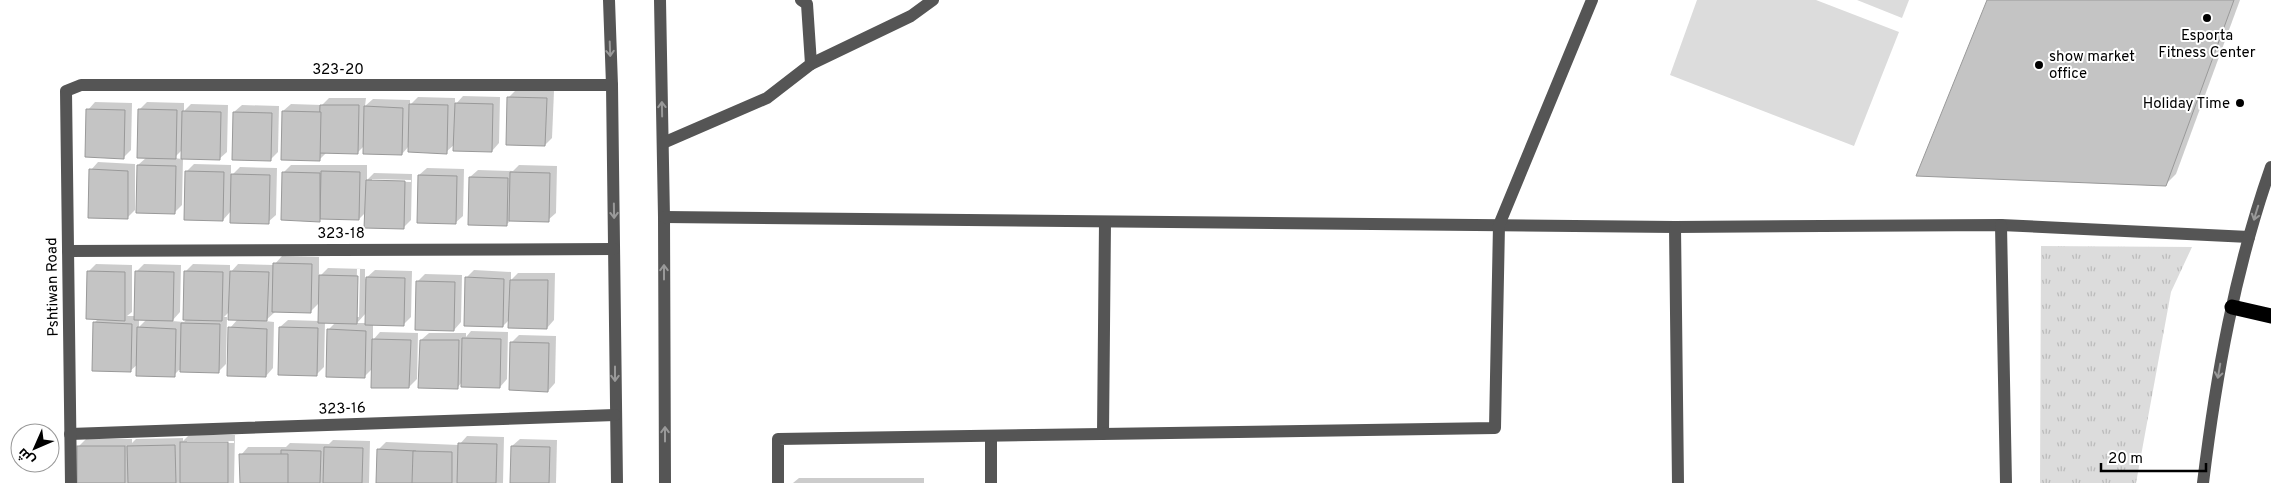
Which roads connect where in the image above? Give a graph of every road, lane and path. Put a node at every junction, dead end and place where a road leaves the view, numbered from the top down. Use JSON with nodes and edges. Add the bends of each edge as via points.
{"nodes":[{"id":1,"x":608,"y":0,"type":"edge"},
{"id":2,"x":660,"y":0,"type":"edge"},
{"id":3,"x":801,"y":0,"type":"edge"},
{"id":4,"x":933,"y":0,"type":"edge"},
{"id":5,"x":1592,"y":0,"type":"edge"},
{"id":6,"x":811,"y":64,"type":"junction"},
{"id":7,"x":612,"y":85,"type":"junction"},
{"id":8,"x":66,"y":91,"type":"joint"},
{"id":9,"x":662,"y":143,"type":"junction"},
{"id":10,"x":2271,"y":167,"type":"edge"},
{"id":11,"x":664,"y":217,"type":"junction"},
{"id":12,"x":1105,"y":222,"type":"junction"},
{"id":13,"x":1499,"y":225,"type":"junction"},
{"id":14,"x":2001,"y":225,"type":"junction"},
{"id":15,"x":1675,"y":227,"type":"junction"},
{"id":16,"x":2249,"y":237,"type":"junction"},
{"id":17,"x":614,"y":248,"type":"junction"},
{"id":18,"x":68,"y":251,"type":"junction"},
{"id":19,"x":2232,"y":308,"type":"junction"},
{"id":20,"x":2271,"y":316,"type":"edge"},
{"id":21,"x":616,"y":414,"type":"junction"},
{"id":22,"x":70,"y":434,"type":"junction"},
{"id":23,"x":1102,"y":434,"type":"junction"},
{"id":24,"x":991,"y":436,"type":"junction"},
{"id":25,"x":71,"y":483,"type":"edge"},
{"id":26,"x":617,"y":483,"type":"edge"},
{"id":27,"x":665,"y":483,"type":"edge"},
{"id":28,"x":778,"y":483,"type":"edge"},
{"id":29,"x":991,"y":483,"type":"edge"},
{"id":30,"x":1678,"y":483,"type":"edge"},
{"id":31,"x":2006,"y":483,"type":"edge"},
{"id":32,"x":2203,"y":483,"type":"edge"}],
"edges":[{"from":1,"to":7,"type":"street","one_way":true},
{"from":9,"to":2,"type":"street","one_way":true},
{"from":3,"to":6,"type":"street","via":[[807,4]]},
{"from":4,"to":6,"type":"street","via":[[911,16]]},
{"from":5,"to":13,"type":"street"},
{"from":6,"to":9,"type":"street","via":[[767,98]]},
{"from":7,"to":8,"type":"street","name":"323-20","via":[[81,84]]},
{"from":7,"to":17,"type":"street","one_way":true},
{"from":8,"to":18,"type":"street","name":"Pshtiwan Road"},
{"from":9,"to":11,"type":"street"},
{"from":10,"to":16,"type":"street","one_way":true},
{"from":11,"to":12,"type":"street"},
{"from":27,"to":11,"type":"street","one_way":true},
{"from":12,"to":13,"type":"street"},
{"from":12,"to":23,"type":"street"},
{"from":13,"to":15,"type":"street"},
{"from":13,"to":23,"type":"street","via":[[1495,428]]},
{"from":14,"to":15,"type":"street"},
{"from":14,"to":16,"type":"street"},
{"from":14,"to":31,"type":"street"},
{"from":15,"to":30,"type":"street"},
{"from":16,"to":19,"type":"street"},
{"from":17,"to":18,"type":"street","name":"323-18"},
{"from":17,"to":21,"type":"street","one_way":true},
{"from":18,"to":22,"type":"street","name":"Pshtiwan Road"},
{"from":19,"to":20,"type":"highway"},
{"from":19,"to":32,"type":"street","one_way":true},
{"from":21,"to":22,"type":"street","name":"323-16"},
{"from":21,"to":26,"type":"street"},
{"from":22,"to":25,"type":"street","name":"Pshtiwan Road"},
{"from":23,"to":24,"type":"street"},
{"from":24,"to":28,"type":"street","via":[[778,439]]},
{"from":24,"to":29,"type":"street"}]}
